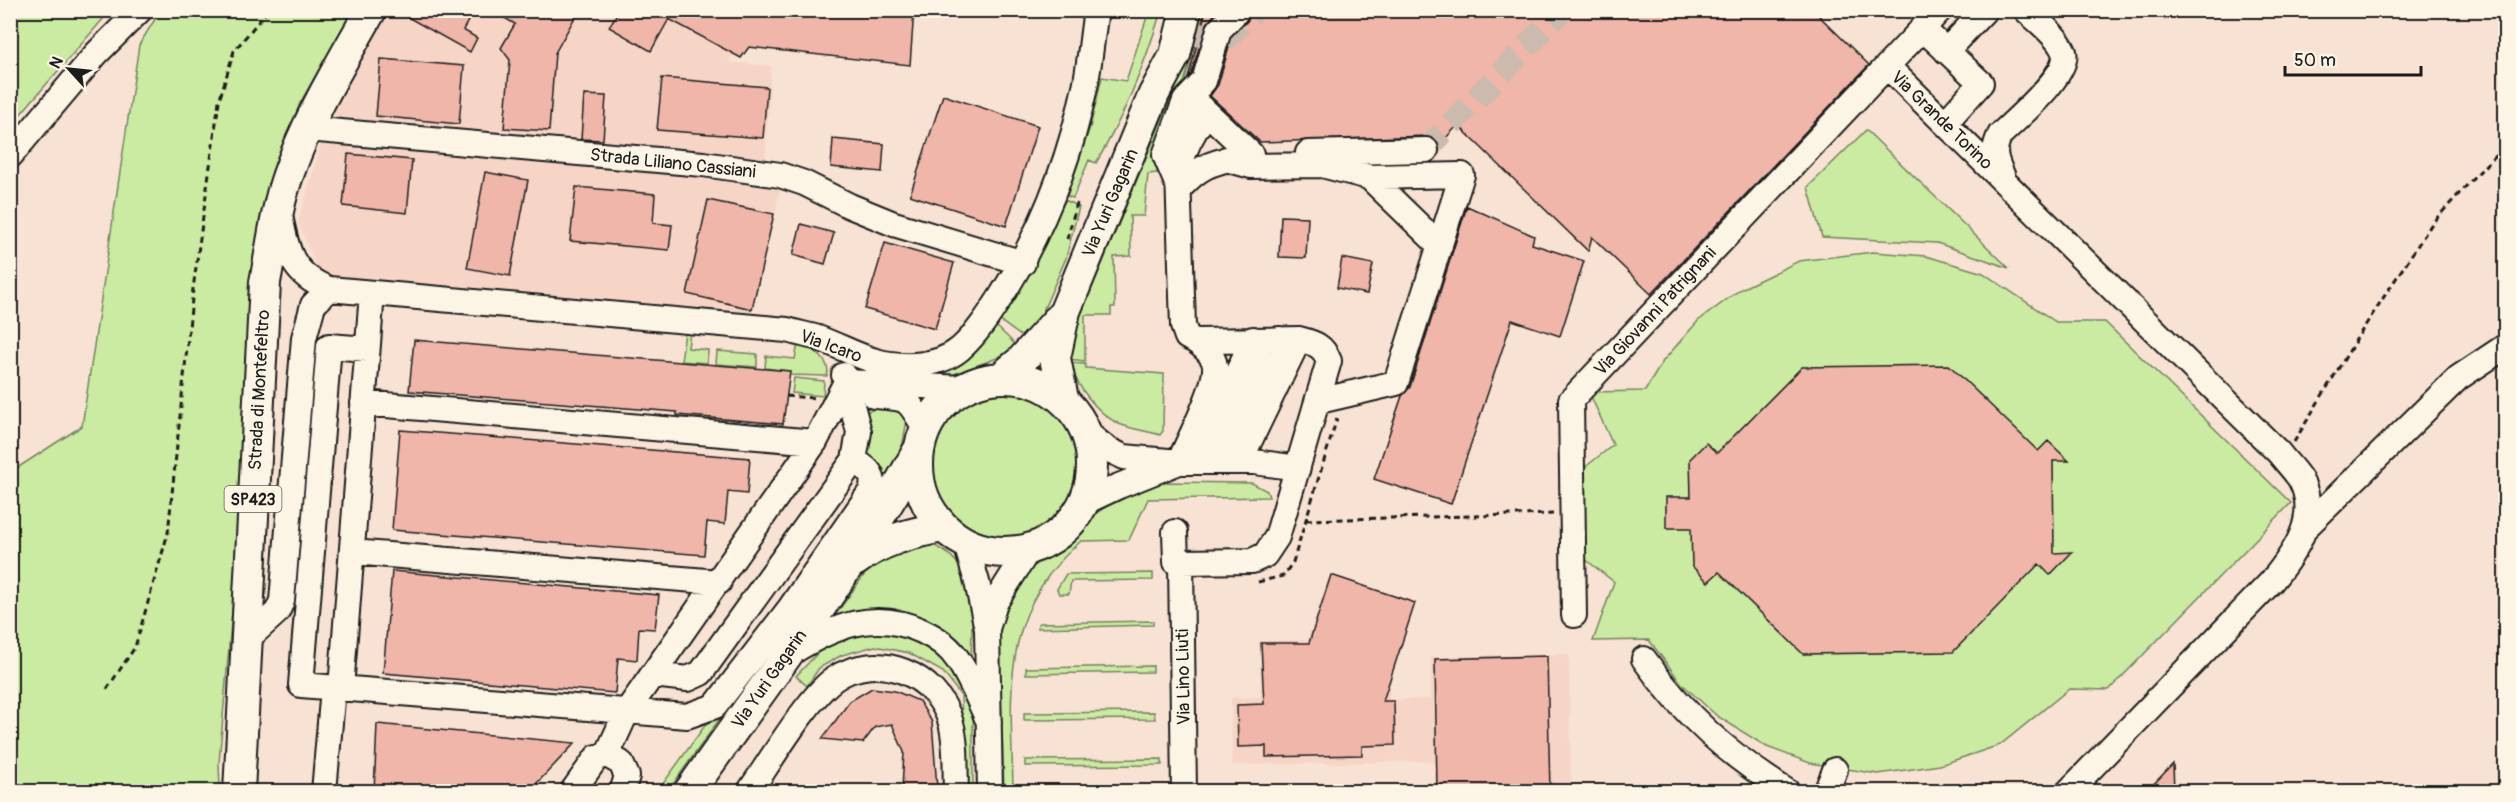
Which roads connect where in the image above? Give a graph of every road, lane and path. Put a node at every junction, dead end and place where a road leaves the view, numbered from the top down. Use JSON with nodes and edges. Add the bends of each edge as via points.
{"nodes":[{"id":1,"x":140,"y":10,"type":"edge"},
{"id":2,"x":268,"y":10,"type":"edge"},
{"id":3,"x":371,"y":10,"type":"edge"},
{"id":4,"x":1096,"y":10,"type":"edge"},
{"id":5,"x":1170,"y":10,"type":"edge"},
{"id":6,"x":1186,"y":10,"type":"edge"},
{"id":7,"x":1238,"y":10,"type":"edge"},
{"id":8,"x":1940,"y":10,"type":"edge"},
{"id":9,"x":1984,"y":10,"type":"edge"},
{"id":10,"x":2026,"y":10,"type":"edge"},
{"id":11,"x":1922,"y":28,"type":"junction"},
{"id":12,"x":1946,"y":51,"type":"junction"},
{"id":13,"x":1887,"y":66,"type":"junction"},
{"id":14,"x":1155,"y":94,"type":"junction"},
{"id":15,"x":1945,"y":123,"type":"junction"},
{"id":16,"x":307,"y":129,"type":"junction"},
{"id":17,"x":2505,"y":143,"type":"edge"},
{"id":18,"x":1426,"y":150,"type":"tunnel mouth"},
{"id":19,"x":1251,"y":154,"type":"junction"},
{"id":20,"x":10,"y":156,"type":"edge"},
{"id":21,"x":1226,"y":159,"type":"junction"},
{"id":22,"x":1369,"y":177,"type":"junction"},
{"id":23,"x":2004,"y":180,"type":"junction"},
{"id":24,"x":1180,"y":188,"type":"junction"},
{"id":25,"x":1077,"y":203,"type":"dead end"},
{"id":26,"x":279,"y":207,"type":"junction"},
{"id":27,"x":1440,"y":246,"type":"junction"},
{"id":28,"x":1064,"y":249,"type":"dead end"},
{"id":29,"x":1023,"y":263,"type":"junction"},
{"id":30,"x":329,"y":290,"type":"junction"},
{"id":31,"x":372,"y":293,"type":"junction"},
{"id":32,"x":1065,"y":311,"type":"junction"},
{"id":33,"x":1253,"y":339,"type":"junction"},
{"id":34,"x":1298,"y":340,"type":"junction"},
{"id":35,"x":1185,"y":341,"type":"junction"},
{"id":36,"x":2505,"y":346,"type":"edge"},
{"id":37,"x":367,"y":349,"type":"junction"},
{"id":38,"x":839,"y":349,"type":"junction"},
{"id":39,"x":1002,"y":377,"type":"junction"},
{"id":40,"x":846,"y":382,"type":"junction"},
{"id":41,"x":962,"y":388,"type":"junction"},
{"id":42,"x":786,"y":396,"type":"dead end"},
{"id":43,"x":822,"y":398,"type":"dead end"},
{"id":44,"x":1063,"y":399,"type":"junction"},
{"id":45,"x":1319,"y":401,"type":"junction"},
{"id":46,"x":363,"y":403,"type":"junction"},
{"id":47,"x":1087,"y":433,"type":"junction"},
{"id":48,"x":921,"y":440,"type":"junction"},
{"id":49,"x":815,"y":442,"type":"junction"},
{"id":50,"x":2279,"y":453,"type":"junction"},
{"id":51,"x":854,"y":460,"type":"junction"},
{"id":52,"x":1218,"y":462,"type":"junction"},
{"id":53,"x":1298,"y":468,"type":"junction"},
{"id":54,"x":1083,"y":503,"type":"junction"},
{"id":55,"x":1573,"y":514,"type":"junction"},
{"id":56,"x":1306,"y":520,"type":"dead end"},
{"id":57,"x":942,"y":527,"type":"junction"},
{"id":58,"x":2304,"y":529,"type":"junction"},
{"id":59,"x":1175,"y":532,"type":"dead end"},
{"id":60,"x":966,"y":544,"type":"junction"},
{"id":61,"x":1029,"y":549,"type":"junction"},
{"id":62,"x":352,"y":552,"type":"junction"},
{"id":63,"x":1178,"y":562,"type":"junction"},
{"id":64,"x":848,"y":566,"type":"junction"},
{"id":65,"x":718,"y":582,"type":"junction"},
{"id":66,"x":1574,"y":615,"type":"dead end"},
{"id":67,"x":987,"y":629,"type":"junction"},
{"id":68,"x":245,"y":641,"type":"junction"},
{"id":69,"x":786,"y":655,"type":"junction"},
{"id":70,"x":1644,"y":659,"type":"dead end"},
{"id":71,"x":653,"y":675,"type":"junction"},
{"id":72,"x":337,"y":688,"type":"junction"},
{"id":73,"x":107,"y":689,"type":"dead end"},
{"id":74,"x":627,"y":711,"type":"junction"},
{"id":75,"x":989,"y":722,"type":"junction"},
{"id":76,"x":607,"y":755,"type":"junction"},
{"id":77,"x":239,"y":792,"type":"edge"},
{"id":78,"x":324,"y":792,"type":"edge"},
{"id":79,"x":572,"y":792,"type":"edge"},
{"id":80,"x":622,"y":792,"type":"edge"},
{"id":81,"x":689,"y":792,"type":"edge"},
{"id":82,"x":748,"y":792,"type":"edge"},
{"id":83,"x":956,"y":792,"type":"edge"},
{"id":84,"x":990,"y":792,"type":"edge"},
{"id":85,"x":1184,"y":792,"type":"edge"},
{"id":86,"x":1788,"y":792,"type":"edge"},
{"id":87,"x":2068,"y":792,"type":"edge"}],
"edges":[{"from":1,"to":20,"type":"street","via":[[96,54]]},
{"from":2,"to":73,"type":"path","via":[[234,51],[219,101],[193,289],[168,533],[135,647]]},
{"from":3,"to":16,"type":"main road","name":"Strada di Montefeltro","number":"SP423"},
{"from":4,"to":29,"type":"street","name":"Via Icaro","via":[[1085,86],[1069,150]]},
{"from":5,"to":14,"type":"main road","name":"Via Yuri Gagarin"},
{"from":6,"to":14,"type":"main road","name":"Via Yuri Gagarin","via":[[1175,55]]},
{"from":7,"to":24,"type":"street","via":[[1219,30],[1204,81],[1185,101],[1165,155]]},
{"from":8,"to":11,"type":"street","name":"Via Grande Torino"},
{"from":9,"to":12,"type":"street"},
{"from":10,"to":23,"type":"street","name":"Via Grande Torino","via":[[2060,44],[2065,64],[2000,135],[1994,155]]},
{"from":11,"to":12,"type":"street"},
{"from":11,"to":13,"type":"street","name":"Via Grande Torino"},
{"from":12,"to":15,"type":"street","via":[[1981,83]]},
{"from":13,"to":15,"type":"street","name":"Via Grande Torino"},
{"from":13,"to":55,"type":"street","name":"Via Giovanni Patrignani","via":[[1571,400]]},
{"from":14,"to":32,"type":"main road","name":"Via Yuri Gagarin"},
{"from":15,"to":23,"type":"street","name":"Via Grande Torino"},
{"from":16,"to":26,"type":"main road","name":"Strada di Montefeltro","number":"SP423"},
{"from":16,"to":29,"type":"street","name":"Strada Liliano Cassiani","via":[[703,164],[780,175],[894,224]]},
{"from":17,"to":50,"type":"path","via":[[2433,222],[2356,338],[2293,444]]},
{"from":18,"to":19,"type":"street"},
{"from":19,"to":21,"type":"street"},
{"from":19,"to":24,"type":"street","via":[[1203,109],[1181,159]]},
{"from":21,"to":22,"type":"street","via":[[1251,166],[1322,165]]},
{"from":21,"to":24,"type":"street","via":[[1194,172]]},
{"from":22,"to":27,"type":"street"},
{"from":22,"to":27,"type":"street","via":[[1462,175]]},
{"from":23,"to":50,"type":"street"},
{"from":24,"to":35,"type":"street","via":[[1176,282]]},
{"from":25,"to":28,"type":"path"},
{"from":26,"to":30,"type":"street","via":[[285,245],[297,269],[311,282]]},
{"from":26,"to":68,"type":"main road","name":"Strada di Montefeltro","number":"SP423","via":[[266,282]]},
{"from":27,"to":45,"type":"street","via":[[1396,384]]},
{"from":29,"to":38,"type":"street","name":"Via Icaro","via":[[989,315],[960,349],[943,359],[914,365],[882,362]]},
{"from":30,"to":31,"type":"street","name":"Via Icaro"},
{"from":30,"to":68,"type":"street","via":[[313,305],[304,338],[282,601],[277,612]]},
{"from":31,"to":37,"type":"street"},
{"from":31,"to":38,"type":"street","name":"Via Icaro","via":[[787,330],[818,338]]},
{"from":32,"to":39,"type":"main road","name":"Via Yuri Gagarin"},
{"from":32,"to":44,"type":"main road","name":"Via Yuri Gagarin","via":[[1055,358]]},
{"from":33,"to":34,"type":"street"},
{"from":33,"to":35,"type":"street"},
{"from":33,"to":52,"type":"street"},
{"from":34,"to":45,"type":"street","via":[[1324,349],[1329,361]]},
{"from":34,"to":52,"type":"street"},
{"from":34,"to":52,"type":"street"},
{"from":35,"to":52,"type":"street","via":[[1215,363]]},
{"from":36,"to":58,"type":"street","via":[[2458,378]]},
{"from":37,"to":46,"type":"street"},
{"from":37,"to":72,"type":"street","via":[[329,346],[301,685]]},
{"from":38,"to":40,"type":"street"},
{"from":39,"to":41,"type":"main road","name":"Via Yuri Gagarin"},
{"from":39,"to":44,"type":"main road","name":"Via Yuri Gagarin","via":[[1044,386]]},
{"from":40,"to":41,"type":"street"},
{"from":40,"to":48,"type":"street","via":[[866,395],[902,398],[915,409]]},
{"from":40,"to":49,"type":"street"},
{"from":40,"to":51,"type":"street","via":[[859,432]]},
{"from":41,"to":48,"type":"main road","name":"Via Yuri Gagarin","via":[[946,399]]},
{"from":42,"to":43,"type":"path"},
{"from":44,"to":47,"type":"main road","name":"Via Yuri Gagarin"},
{"from":45,"to":53,"type":"street"},
{"from":46,"to":49,"type":"street"},
{"from":46,"to":62,"type":"street"},
{"from":47,"to":52,"type":"street","via":[[1124,457]]},
{"from":47,"to":54,"type":"main road","name":"Via Yuri Gagarin","via":[[1092,456],[1091,480]]},
{"from":48,"to":57,"type":"main road","name":"Via Yuri Gagarin","via":[[918,478],[923,496]]},
{"from":48,"to":64,"type":"main road","name":"Via Yuri Gagarin"},
{"from":49,"to":65,"type":"street"},
{"from":50,"to":58,"type":"street","via":[[2300,480],[2307,506]]},
{"from":51,"to":71,"type":"street","via":[[701,673],[688,679]]},
{"from":51,"to":74,"type":"street","via":[[870,471],[874,480],[871,491],[790,608],[715,706],[687,716]]},
{"from":52,"to":53,"type":"street"},
{"from":52,"to":54,"type":"street"},
{"from":53,"to":63,"type":"street","via":[[1277,537],[1265,555],[1252,561]]},
{"from":54,"to":61,"type":"main road","name":"Via Yuri Gagarin","via":[[1070,524]]},
{"from":55,"to":56,"type":"path"},
{"from":55,"to":66,"type":"street","name":"Via Giovanni Patrignani"},
{"from":57,"to":60,"type":"main road","name":"Via Yuri Gagarin"},
{"from":57,"to":64,"type":"main road","name":"Via Yuri Gagarin","via":[[896,536],[874,546]]},
{"from":58,"to":87,"type":"street","via":[[2293,555],[2271,582]]},
{"from":59,"to":63,"type":"street","name":"Via Lino Liuti"},
{"from":60,"to":61,"type":"main road","name":"Via Yuri Gagarin","via":[[1008,553]]},
{"from":60,"to":67,"type":"street"},
{"from":61,"to":67,"type":"street","via":[[995,603]]},
{"from":62,"to":65,"type":"street"},
{"from":62,"to":72,"type":"street"},
{"from":63,"to":85,"type":"street","name":"Via Lino Liuti"},
{"from":64,"to":69,"type":"main road","name":"Via Yuri Gagarin"},
{"from":65,"to":71,"type":"street"},
{"from":67,"to":75,"type":"street"},
{"from":68,"to":77,"type":"main road","name":"Strada di Montefeltro","number":"SP423"},
{"from":69,"to":75,"type":"street","via":[[850,623],[879,619],[910,626],[939,639],[957,658]]},
{"from":69,"to":81,"type":"main road","name":"Via Yuri Gagarin"},
{"from":70,"to":86,"type":"street","via":[[1671,697],[1708,732]]},
{"from":71,"to":74,"type":"street"},
{"from":72,"to":74,"type":"street"},
{"from":72,"to":78,"type":"street"},
{"from":74,"to":76,"type":"street"},
{"from":75,"to":84,"type":"street"},
{"from":76,"to":79,"type":"street","via":[[597,758]]},
{"from":76,"to":80,"type":"street","via":[[621,763],[627,776]]},
{"from":82,"to":83,"type":"street","via":[[816,696],[834,679],[855,668],[876,665],[916,676],[943,703],[951,724]]}]}
